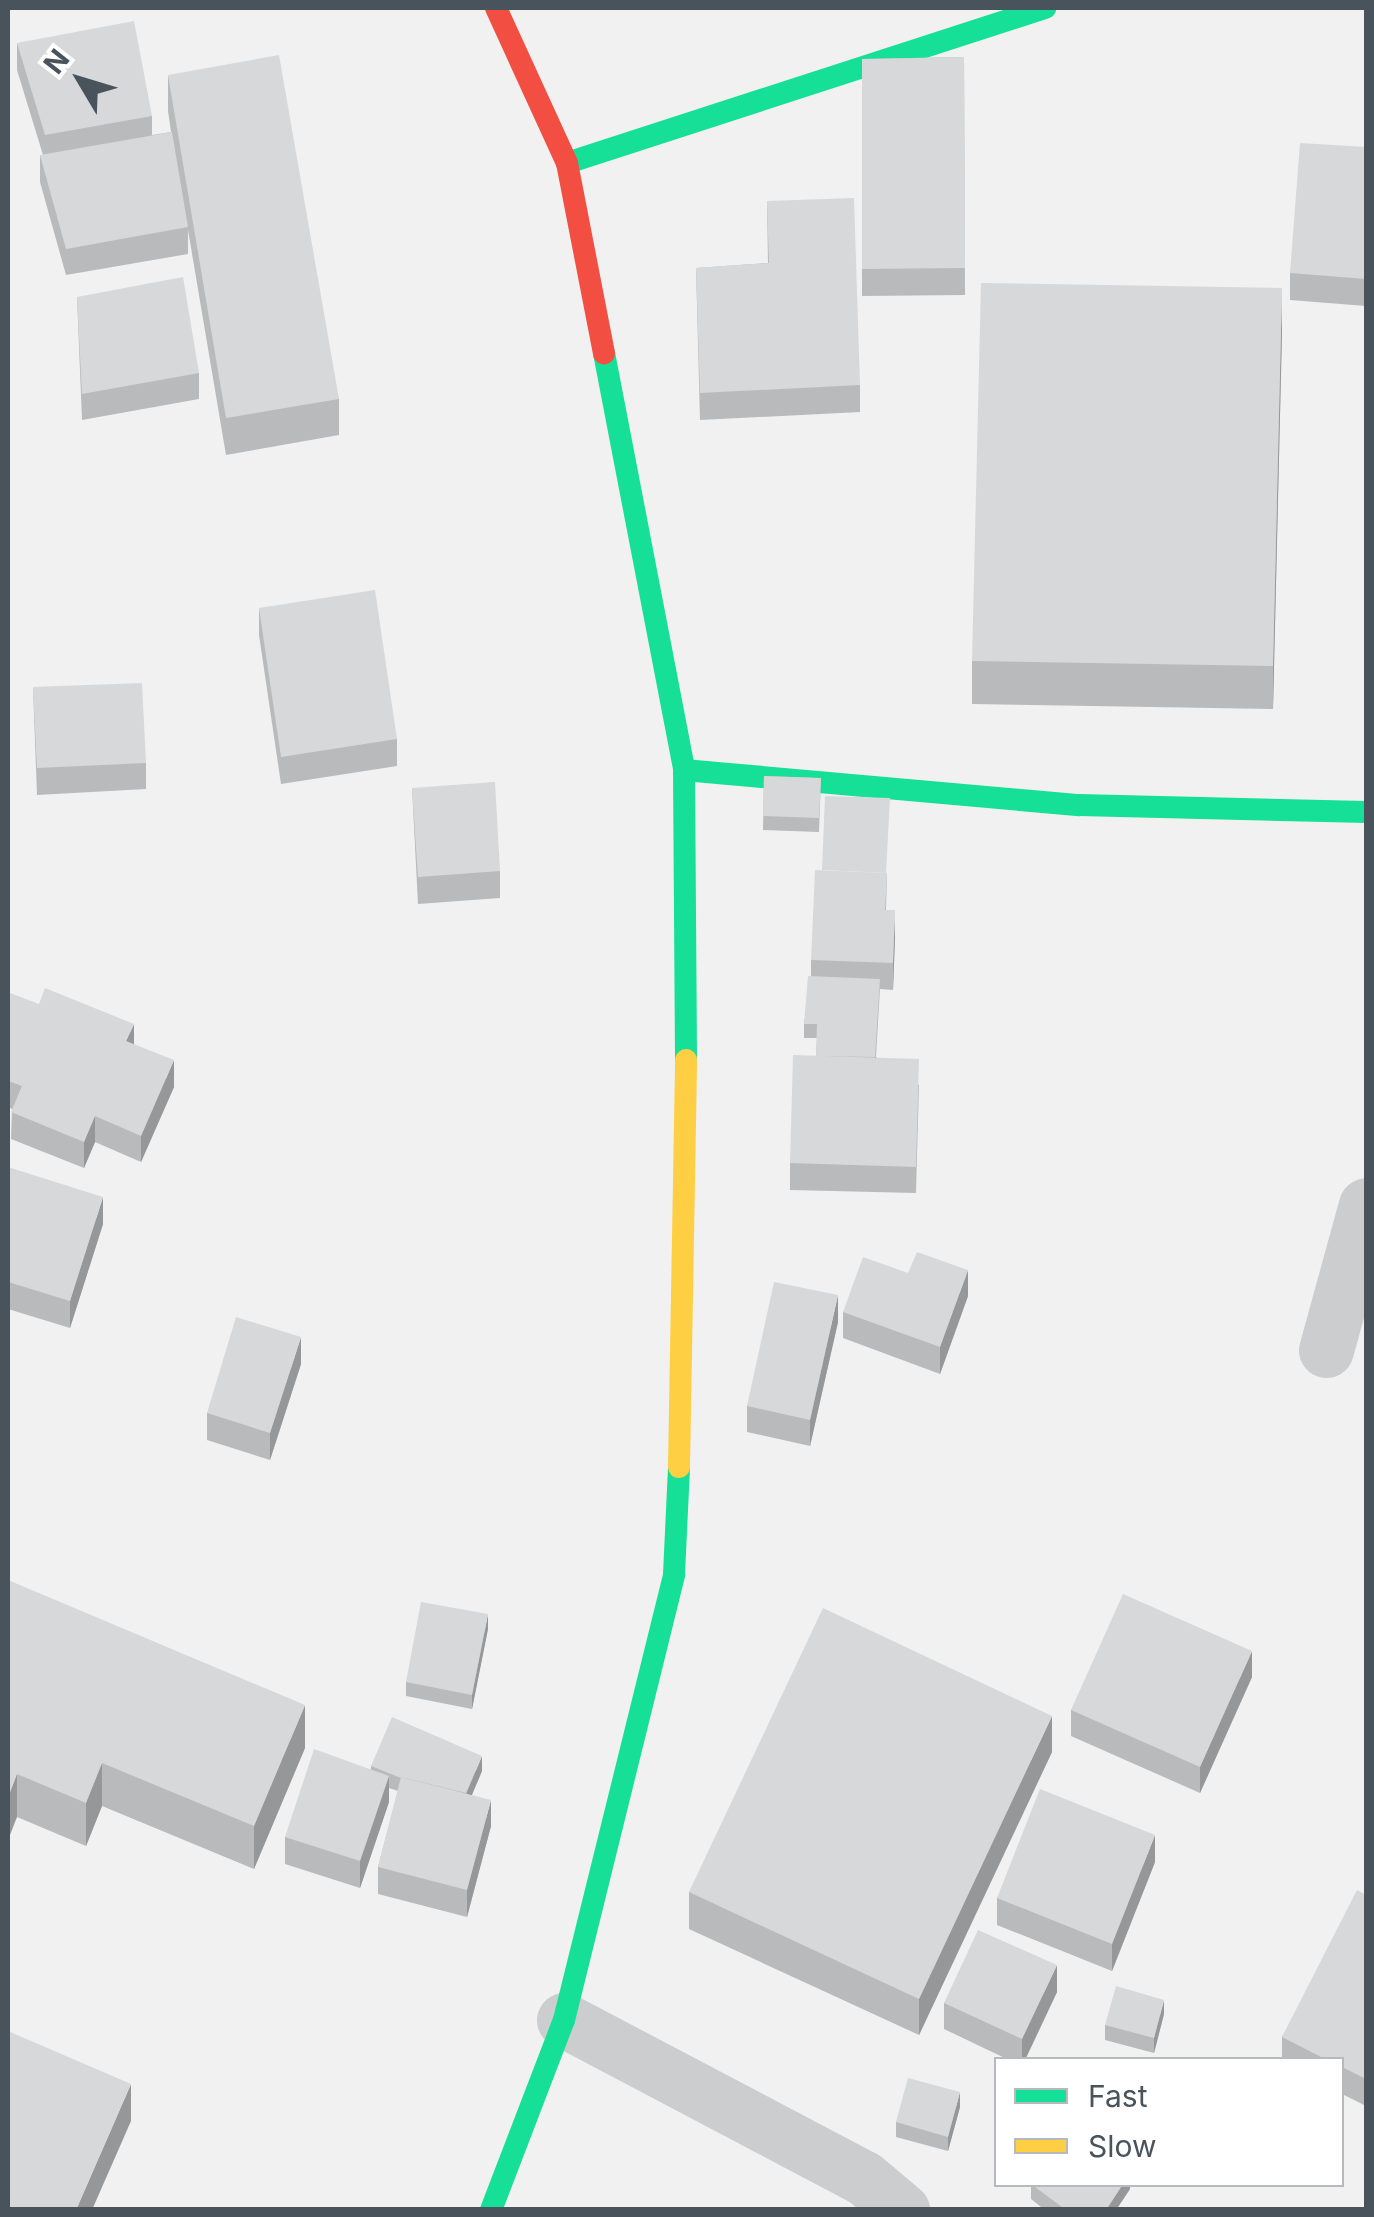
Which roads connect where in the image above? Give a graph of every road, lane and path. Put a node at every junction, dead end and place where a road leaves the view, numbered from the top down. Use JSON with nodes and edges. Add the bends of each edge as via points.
{"nodes":[{"id":1,"x":496,"y":8,"type":"edge"},
{"id":2,"x":1045,"y":8,"type":"edge"},
{"id":3,"x":567,"y":163,"type":"junction"},
{"id":4,"x":684,"y":770,"type":"junction"},
{"id":5,"x":1366,"y":812,"type":"edge"},
{"id":6,"x":1366,"y":1205,"type":"edge"},
{"id":7,"x":1326,"y":1350,"type":"dead end"},
{"id":8,"x":564,"y":2020,"type":"junction"},
{"id":9,"x":491,"y":2210,"type":"edge"},
{"id":10,"x":902,"y":2210,"type":"edge"}],
"edges":[{"from":1,"to":3,"type":"main road"},
{"from":2,"to":3,"type":"main road"},
{"from":3,"to":4,"type":"main road"},
{"from":4,"to":5,"type":"main road","via":[[1060,804]]},
{"from":4,"to":8,"type":"main road","via":[[686,1306],[674,1574]]},
{"from":6,"to":7,"type":"street"},
{"from":8,"to":9,"type":"main road"},
{"from":8,"to":10,"type":"street","via":[[864,2178]]}]}
